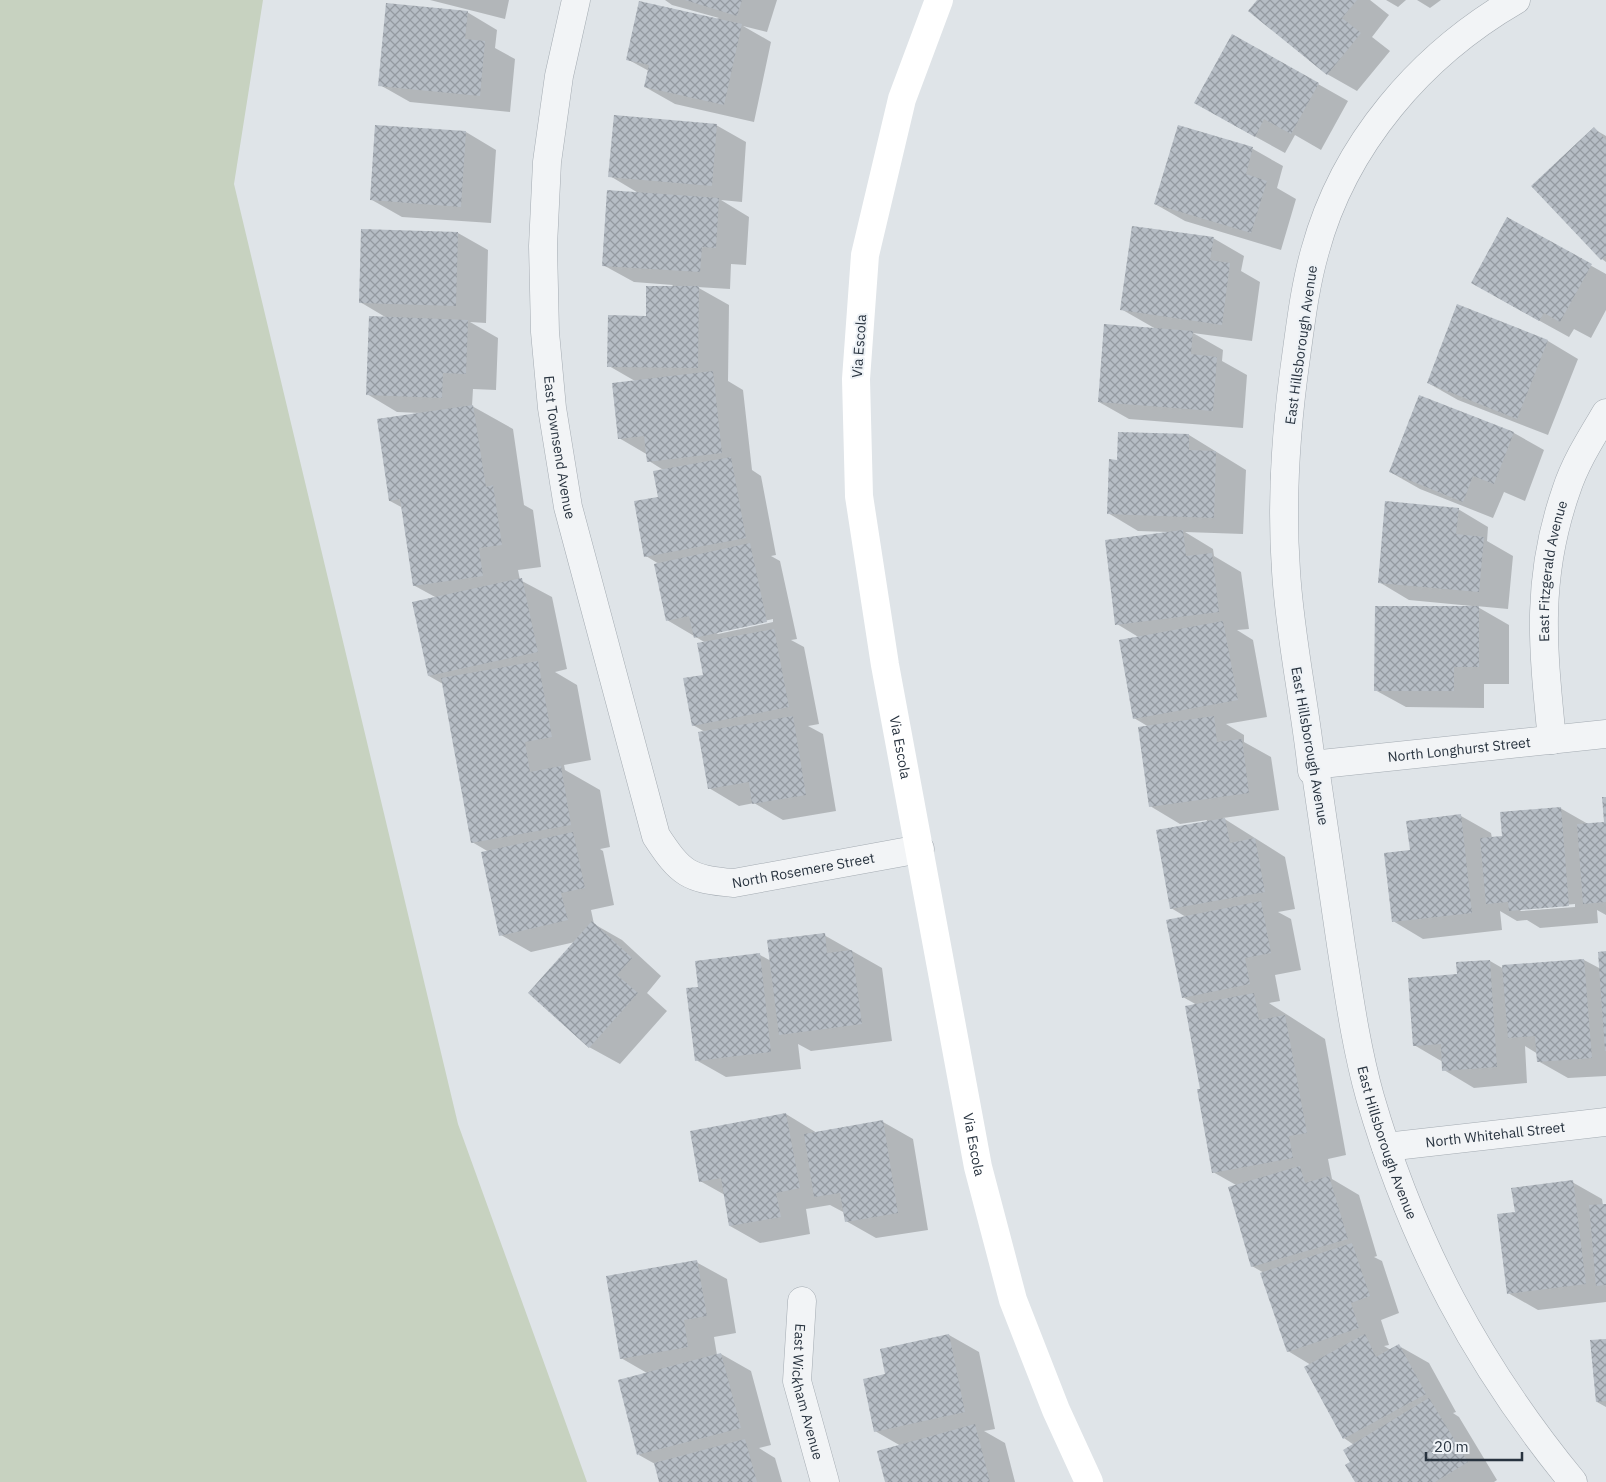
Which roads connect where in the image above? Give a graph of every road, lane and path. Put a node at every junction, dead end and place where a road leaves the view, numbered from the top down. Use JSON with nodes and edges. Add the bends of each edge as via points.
{"nodes":[{"id":1,"x":576,"y":0,"type":"edge"},
{"id":2,"x":939,"y":0,"type":"edge"},
{"id":3,"x":1516,"y":0,"type":"edge"},
{"id":4,"x":1606,"y":413,"type":"edge"},
{"id":5,"x":1606,"y":734,"type":"edge"},
{"id":6,"x":1552,"y":740,"type":"junction"},
{"id":7,"x":1312,"y":765,"type":"junction"},
{"id":8,"x":920,"y":849,"type":"junction"},
{"id":9,"x":687,"y":874,"type":"joint"},
{"id":10,"x":1606,"y":1122,"type":"edge"},
{"id":11,"x":1386,"y":1146,"type":"junction"},
{"id":12,"x":802,"y":1301,"type":"dead end"},
{"id":13,"x":825,"y":1482,"type":"edge"},
{"id":14,"x":1090,"y":1482,"type":"edge"},
{"id":15,"x":1573,"y":1482,"type":"edge"}],
"edges":[{"from":1,"to":9,"type":"street","name":"East Townsend Avenue","via":[[558,76],[547,162],[543,246],[552,408],[568,507],[656,836],[671,859]]},
{"from":2,"to":8,"type":"main road","name":"Via Escola","via":[[902,99],[865,255],[856,379],[859,496],[885,665]]},
{"from":3,"to":7,"type":"street","name":"East Hillsborough Avenue","via":[[1486,17],[1432,61],[1399,95],[1365,140],[1335,196],[1315,249],[1306,286],[1290,397],[1284,486],[1286,570],[1295,660]]},
{"from":4,"to":6,"type":"street","name":"East Fitzgerald Avenue","via":[[1566,490],[1551,544],[1543,596]]},
{"from":5,"to":6,"type":"street","name":"North Longhurst Street"},
{"from":6,"to":7,"type":"street","name":"North Longhurst Street"},
{"from":7,"to":11,"type":"street","name":"East Hillsborough Avenue","via":[[1316,774],[1353,1026]]},
{"from":8,"to":9,"type":"street","name":"North Rosemere Street","via":[[734,883],[709,881]]},
{"from":8,"to":14,"type":"main road","name":"Via Escola","via":[[978,1167],[1013,1300],[1056,1410]]},
{"from":10,"to":11,"type":"street","name":"North Whitehall Street"},
{"from":11,"to":15,"type":"street","name":"East Hillsborough Avenue","via":[[1414,1224],[1448,1298],[1490,1370],[1538,1439]]},
{"from":12,"to":13,"type":"street","name":"East Wickham Avenue","via":[[796,1381]]}]}
